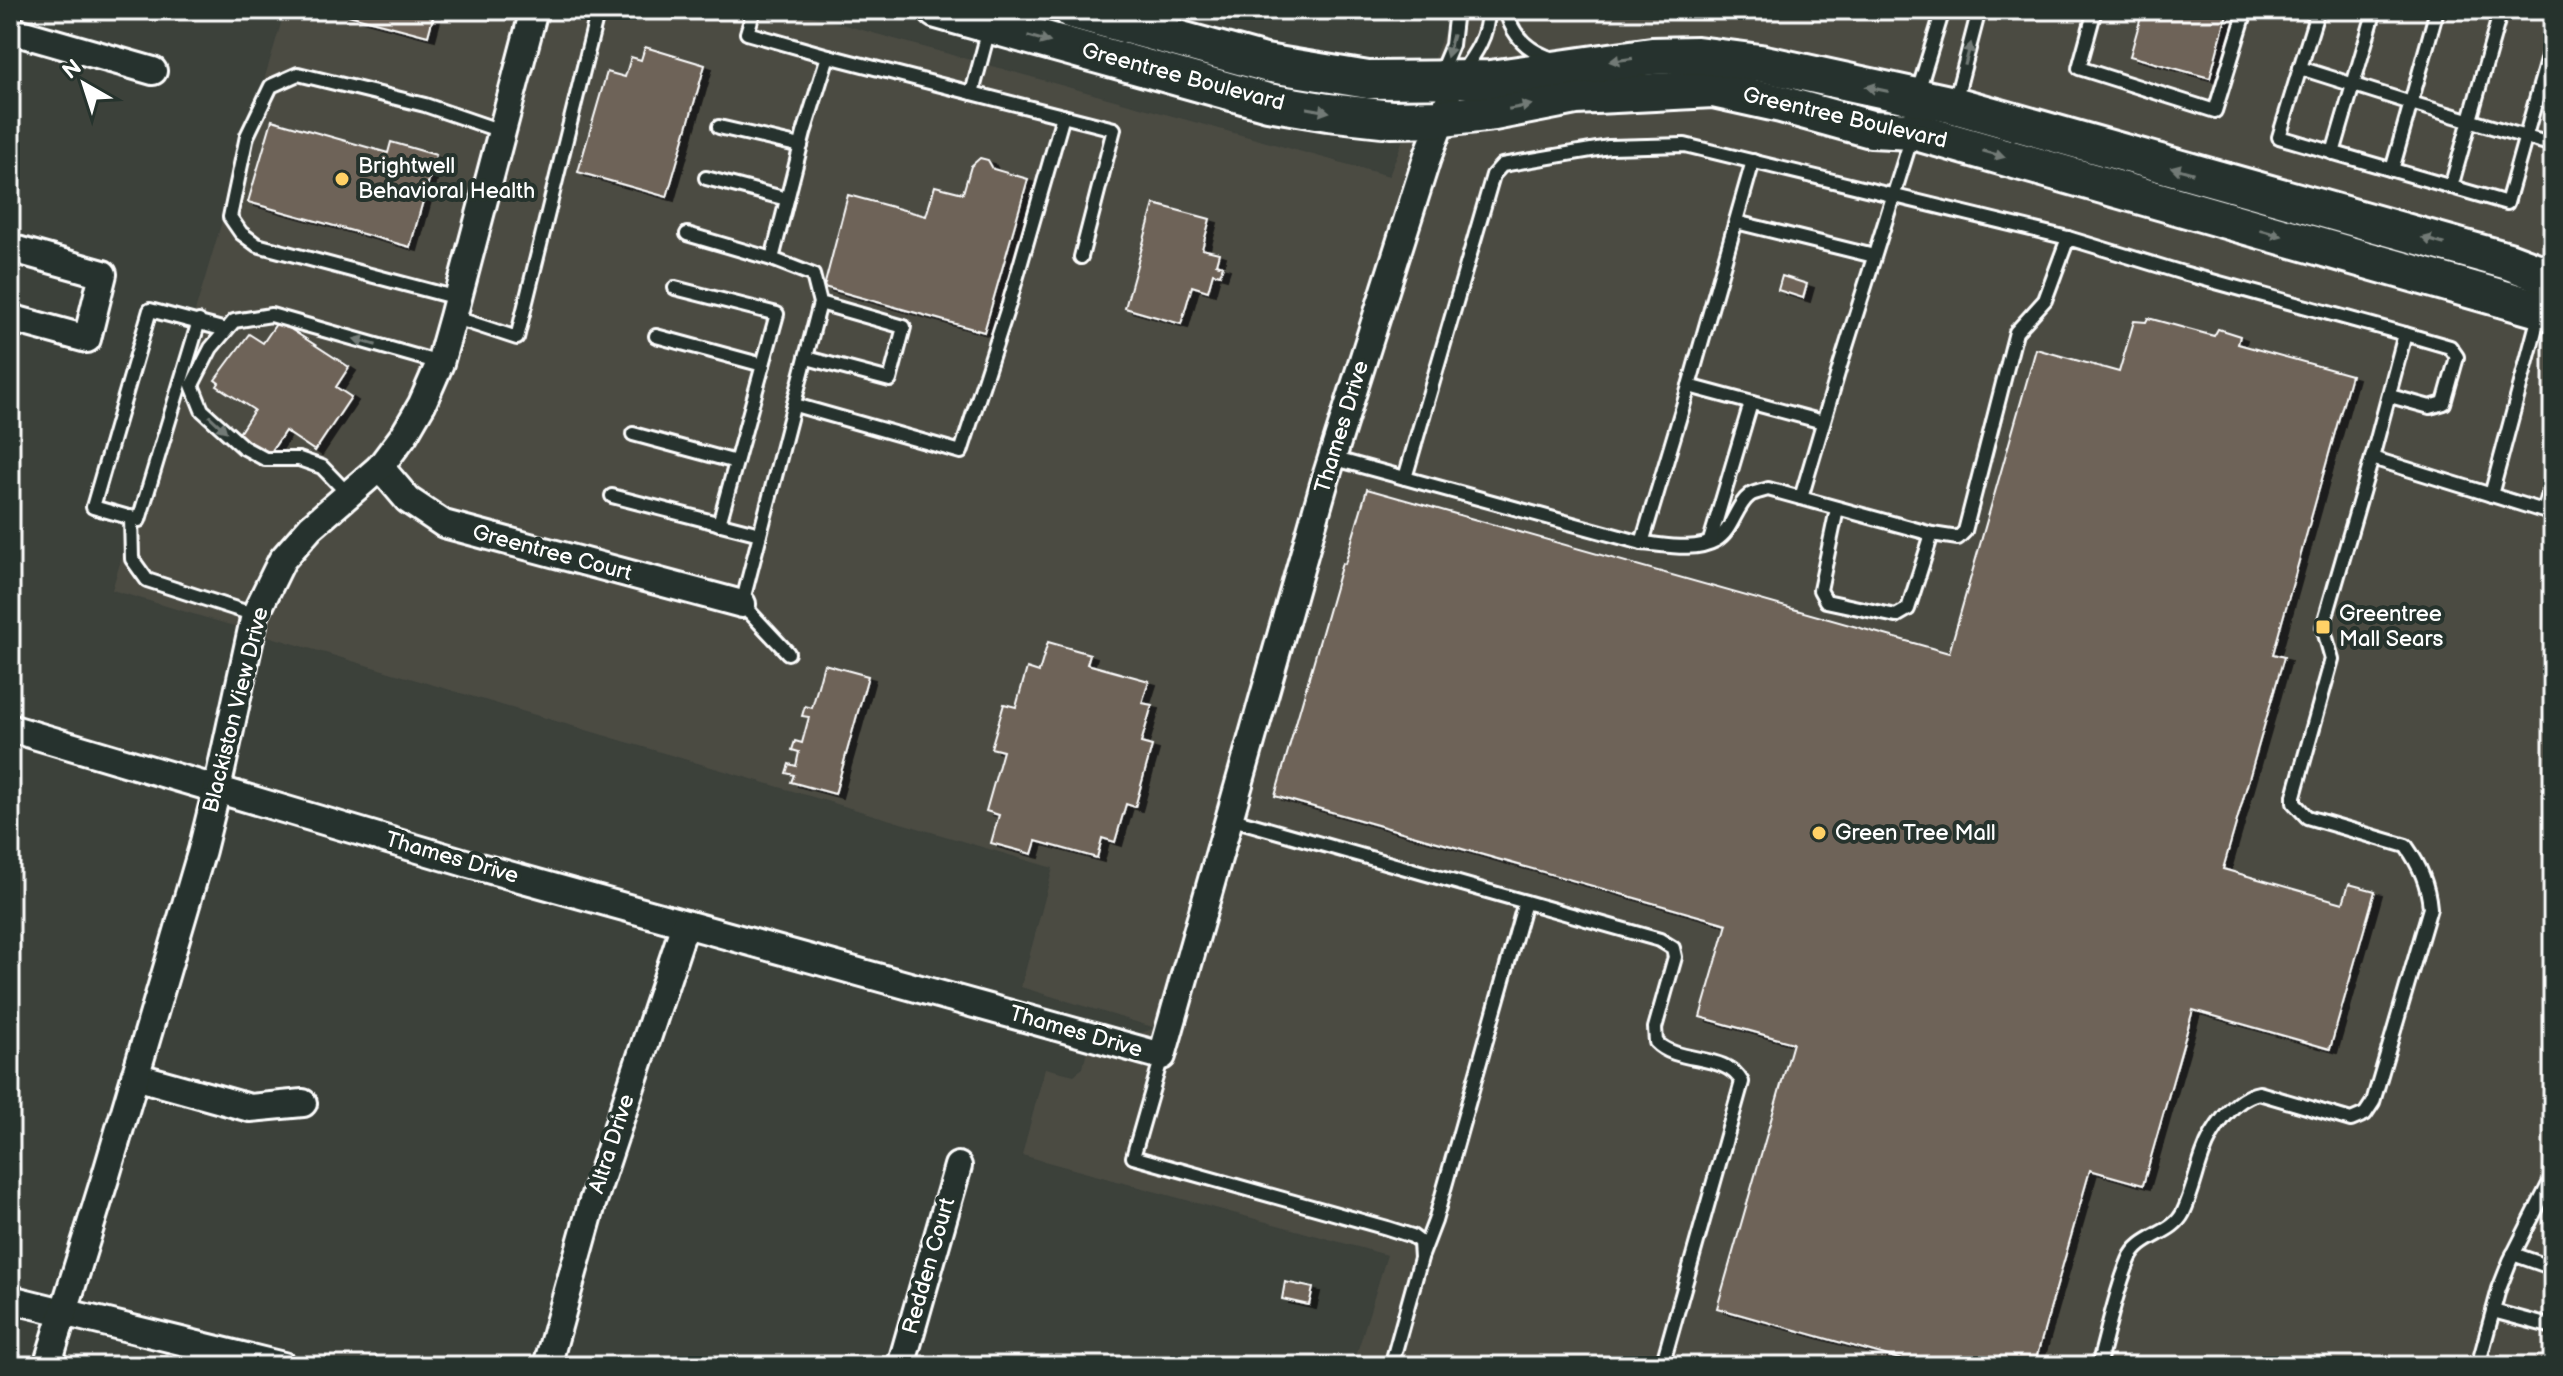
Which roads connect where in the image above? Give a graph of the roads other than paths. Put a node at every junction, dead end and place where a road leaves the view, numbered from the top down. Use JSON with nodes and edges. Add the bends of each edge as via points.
{"nodes":[{"id":1,"x":534,"y":10,"type":"edge"},
{"id":2,"x":610,"y":10,"type":"edge"},
{"id":3,"x":754,"y":10,"type":"edge"},
{"id":4,"x":937,"y":10,"type":"edge"},
{"id":5,"x":1072,"y":10,"type":"edge"},
{"id":6,"x":1456,"y":10,"type":"edge"},
{"id":7,"x":1488,"y":10,"type":"edge"},
{"id":8,"x":1506,"y":10,"type":"edge"},
{"id":9,"x":1943,"y":10,"type":"edge"},
{"id":10,"x":1979,"y":10,"type":"edge"},
{"id":11,"x":2095,"y":10,"type":"edge"},
{"id":12,"x":2246,"y":10,"type":"edge"},
{"id":13,"x":2318,"y":10,"type":"edge"},
{"id":14,"x":2375,"y":10,"type":"edge"},
{"id":15,"x":2437,"y":10,"type":"edge"},
{"id":16,"x":2501,"y":10,"type":"edge"},
{"id":17,"x":989,"y":18,"type":"edge"},
{"id":18,"x":10,"y":30,"type":"edge"},
{"id":19,"x":2553,"y":39,"type":"edge"},
{"id":20,"x":832,"y":57,"type":"junction"},
{"id":21,"x":1580,"y":66,"type":"junction"},
{"id":22,"x":2300,"y":68,"type":"junction"},
{"id":23,"x":153,"y":71,"type":"dead end"},
{"id":24,"x":1446,"y":80,"type":"junction"},
{"id":25,"x":2353,"y":85,"type":"junction"},
{"id":26,"x":972,"y":93,"type":"junction"},
{"id":27,"x":2411,"y":103,"type":"junction"},
{"id":28,"x":1926,"y":114,"type":"junction"},
{"id":29,"x":1063,"y":116,"type":"junction"},
{"id":30,"x":1443,"y":118,"type":"junction"},
{"id":31,"x":2470,"y":121,"type":"junction"},
{"id":32,"x":719,"y":127,"type":"dead end"},
{"id":33,"x":501,"y":131,"type":"junction"},
{"id":34,"x":2525,"y":138,"type":"junction"},
{"id":35,"x":2553,"y":145,"type":"edge"},
{"id":36,"x":801,"y":146,"type":"junction"},
{"id":37,"x":2333,"y":153,"type":"junction"},
{"id":38,"x":1753,"y":161,"type":"junction"},
{"id":39,"x":2392,"y":170,"type":"junction"},
{"id":40,"x":706,"y":178,"type":"dead end"},
{"id":41,"x":2451,"y":187,"type":"junction"},
{"id":42,"x":1895,"y":194,"type":"junction"},
{"id":43,"x":787,"y":199,"type":"junction"},
{"id":44,"x":1736,"y":222,"type":"junction"},
{"id":45,"x":687,"y":234,"type":"dead end"},
{"id":46,"x":2068,"y":238,"type":"junction"},
{"id":47,"x":10,"y":248,"type":"edge"},
{"id":48,"x":1874,"y":256,"type":"junction"},
{"id":49,"x":1081,"y":257,"type":"dead end"},
{"id":50,"x":772,"y":259,"type":"junction"},
{"id":51,"x":675,"y":288,"type":"dead end"},
{"id":52,"x":2549,"y":290,"type":"edge"},
{"id":53,"x":820,"y":303,"type":"junction"},
{"id":54,"x":455,"y":308,"type":"junction"},
{"id":55,"x":10,"y":318,"type":"edge"},
{"id":56,"x":199,"y":321,"type":"junction"},
{"id":57,"x":226,"y":330,"type":"junction"},
{"id":58,"x":2405,"y":334,"type":"junction"},
{"id":59,"x":656,"y":336,"type":"dead end"},
{"id":60,"x":807,"y":358,"type":"junction"},
{"id":61,"x":440,"y":363,"type":"junction"},
{"id":62,"x":763,"y":365,"type":"junction"},
{"id":63,"x":1689,"y":386,"type":"junction"},
{"id":64,"x":2390,"y":396,"type":"junction"},
{"id":65,"x":1751,"y":403,"type":"junction"},
{"id":66,"x":795,"y":405,"type":"junction"},
{"id":67,"x":1823,"y":422,"type":"junction"},
{"id":68,"x":633,"y":434,"type":"dead end"},
{"id":69,"x":1332,"y":458,"type":"junction"},
{"id":70,"x":2372,"y":458,"type":"junction"},
{"id":71,"x":736,"y":462,"type":"junction"},
{"id":72,"x":380,"y":467,"type":"junction"},
{"id":73,"x":1405,"y":478,"type":"junction"},
{"id":74,"x":2553,"y":480,"type":"edge"},
{"id":75,"x":349,"y":495,"type":"junction"},
{"id":76,"x":2491,"y":495,"type":"junction"},
{"id":77,"x":612,"y":496,"type":"dead end"},
{"id":78,"x":1801,"y":498,"type":"junction"},
{"id":79,"x":1837,"y":509,"type":"junction"},
{"id":80,"x":2548,"y":512,"type":"edge"},
{"id":81,"x":131,"y":517,"type":"junction"},
{"id":82,"x":719,"y":524,"type":"junction"},
{"id":83,"x":760,"y":534,"type":"junction"},
{"id":84,"x":1932,"y":534,"type":"junction"},
{"id":85,"x":1710,"y":541,"type":"junction"},
{"id":86,"x":1642,"y":543,"type":"junction"},
{"id":87,"x":742,"y":604,"type":"junction"},
{"id":88,"x":255,"y":615,"type":"junction"},
{"id":89,"x":788,"y":653,"type":"dead end"},
{"id":90,"x":10,"y":728,"type":"edge"},
{"id":91,"x":217,"y":789,"type":"junction"},
{"id":92,"x":1229,"y":818,"type":"junction"},
{"id":93,"x":1525,"y":902,"type":"junction"},
{"id":94,"x":685,"y":924,"type":"junction"},
{"id":95,"x":1162,"y":1056,"type":"junction"},
{"id":96,"x":135,"y":1076,"type":"junction"},
{"id":97,"x":303,"y":1103,"type":"dead end"},
{"id":98,"x":958,"y":1166,"type":"dead end"},
{"id":99,"x":2553,"y":1176,"type":"edge"},
{"id":100,"x":2548,"y":1196,"type":"edge"},
{"id":101,"x":2513,"y":1254,"type":"junction"},
{"id":102,"x":1421,"y":1258,"type":"junction"},
{"id":103,"x":2553,"y":1268,"type":"edge"},
{"id":104,"x":10,"y":1299,"type":"edge"},
{"id":105,"x":2493,"y":1311,"type":"junction"},
{"id":106,"x":64,"y":1313,"type":"junction"},
{"id":107,"x":2553,"y":1327,"type":"edge"},
{"id":108,"x":47,"y":1366,"type":"edge"},
{"id":109,"x":283,"y":1366,"type":"edge"},
{"id":110,"x":547,"y":1366,"type":"edge"},
{"id":111,"x":901,"y":1366,"type":"edge"},
{"id":112,"x":1391,"y":1366,"type":"edge"},
{"id":113,"x":1662,"y":1366,"type":"edge"},
{"id":114,"x":2098,"y":1366,"type":"edge"},
{"id":115,"x":2478,"y":1366,"type":"edge"}],
"edges":[{"from":1,"to":33,"type":"street","name":"Blackiston View Drive"},
{"from":2,"to":54,"type":"lane","via":[[596,18],[517,338]]},
{"from":3,"to":20,"type":"lane","via":[[747,33]]},
{"from":4,"to":17,"type":"main road","name":"Greentree Boulevard"},
{"from":5,"to":24,"type":"main road","name":"Greentree Boulevard","via":[[1265,63],[1368,80]]},
{"from":6,"to":24,"type":"lane","one_way":true},
{"from":7,"to":24,"type":"lane","via":[[1481,45]]},
{"from":8,"to":21,"type":"lane","via":[[1518,38],[1529,48]]},
{"from":9,"to":28,"type":"lane"},
{"from":28,"to":10,"type":"lane","one_way":true},
{"from":11,"to":12,"type":"lane","via":[[2079,68],[2215,111]]},
{"from":13,"to":22,"type":"lane"},
{"from":14,"to":25,"type":"lane"},
{"from":15,"to":27,"type":"lane"},
{"from":16,"to":31,"type":"lane"},
{"from":17,"to":26,"type":"lane"},
{"from":17,"to":30,"type":"main road","name":"Greentree Boulevard","one_way":true,"via":[[1268,102],[1391,119]]},
{"from":18,"to":23,"type":"street"},
{"from":19,"to":34,"type":"lane"},
{"from":20,"to":26,"type":"lane"},
{"from":20,"to":36,"type":"lane","via":[[828,56]]},
{"from":21,"to":24,"type":"main road","name":"Greentree Boulevard"},
{"from":28,"to":21,"type":"main road","name":"Greentree Boulevard","one_way":true,"via":[[1760,63],[1697,55]]},
{"from":22,"to":25,"type":"lane"},
{"from":22,"to":37,"type":"lane","via":[[2279,137]]},
{"from":24,"to":30,"type":"street","name":"Thames Drive"},
{"from":25,"to":27,"type":"lane"},
{"from":25,"to":37,"type":"lane"},
{"from":26,"to":29,"type":"lane"},
{"from":27,"to":31,"type":"lane"},
{"from":27,"to":39,"type":"lane"},
{"from":30,"to":28,"type":"main road","name":"Greentree Boulevard","one_way":true,"via":[[1576,96],[1713,89],[1871,129]]},
{"from":28,"to":42,"type":"lane"},
{"from":28,"to":52,"type":"main road","name":"Greentree Boulevard","one_way":true},
{"from":52,"to":28,"type":"main road","name":"Greentree Boulevard","one_way":true,"via":[[2508,261]]},
{"from":29,"to":49,"type":"lane","via":[[1114,129]]},
{"from":29,"to":66,"type":"lane","via":[[961,452]]},
{"from":30,"to":69,"type":"street","name":"Thames Drive"},
{"from":31,"to":34,"type":"lane"},
{"from":31,"to":41,"type":"lane"},
{"from":32,"to":36,"type":"lane"},
{"from":33,"to":54,"type":"street","name":"Blackiston View Drive"},
{"from":33,"to":54,"type":"lane","via":[[425,105],[298,74],[271,86],[247,136],[230,217],[241,233],[257,245]]},
{"from":34,"to":35,"type":"lane"},
{"from":34,"to":41,"type":"lane","via":[[2507,203]]},
{"from":36,"to":43,"type":"lane"},
{"from":37,"to":39,"type":"lane"},
{"from":38,"to":42,"type":"lane"},
{"from":38,"to":44,"type":"lane"},
{"from":38,"to":73,"type":"lane","via":[[1685,145],[1609,147],[1502,165],[1493,175]]},
{"from":39,"to":41,"type":"lane"},
{"from":40,"to":43,"type":"lane"},
{"from":42,"to":46,"type":"lane"},
{"from":42,"to":48,"type":"lane"},
{"from":43,"to":50,"type":"lane"},
{"from":44,"to":48,"type":"lane"},
{"from":44,"to":63,"type":"lane"},
{"from":45,"to":50,"type":"lane"},
{"from":46,"to":58,"type":"lane"},
{"from":46,"to":84,"type":"lane","via":[[2045,300],[2016,332],[1965,531],[1958,538]]},
{"from":47,"to":55,"type":"street","via":[[103,274],[87,339]]},
{"from":48,"to":67,"type":"lane"},
{"from":50,"to":53,"type":"lane","via":[[813,275]]},
{"from":51,"to":62,"type":"lane","via":[[777,314]]},
{"from":52,"to":76,"type":"lane"},
{"from":53,"to":60,"type":"lane"},
{"from":53,"to":60,"type":"lane","via":[[904,327],[890,380]]},
{"from":54,"to":61,"type":"street","name":"Blackiston View Drive"},
{"from":56,"to":57,"type":"lane"},
{"from":56,"to":81,"type":"lane","via":[[139,520]]},
{"from":56,"to":81,"type":"lane","via":[[150,310],[93,507]]},
{"from":61,"to":57,"type":"lane","one_way":true,"via":[[271,315],[234,321]]},
{"from":57,"to":75,"type":"lane","one_way":true,"via":[[192,385],[202,410],[243,447],[265,459],[299,459],[322,467]]},
{"from":58,"to":64,"type":"lane"},
{"from":58,"to":64,"type":"lane","via":[[2450,347],[2457,357],[2444,403],[2430,407]]},
{"from":59,"to":62,"type":"lane"},
{"from":60,"to":66,"type":"lane"},
{"from":61,"to":72,"type":"street","name":"Blackiston View Drive","via":[[422,404]]},
{"from":62,"to":71,"type":"lane"},
{"from":63,"to":65,"type":"lane"},
{"from":63,"to":86,"type":"lane"},
{"from":64,"to":70,"type":"lane"},
{"from":65,"to":67,"type":"lane"},
{"from":65,"to":85,"type":"lane"},
{"from":66,"to":83,"type":"lane"},
{"from":67,"to":78,"type":"lane"},
{"from":68,"to":71,"type":"lane"},
{"from":69,"to":73,"type":"lane"},
{"from":69,"to":92,"type":"street","name":"Thames Drive"},
{"from":70,"to":76,"type":"lane"},
{"from":70,"to":114,"type":"lane","via":[[2323,627],[2332,659],[2294,803],[2307,817],[2406,846],[2425,881],[2430,908],[2383,1073],[2371,1109],[2360,1118],[2351,1120],[2259,1093],[2235,1106],[2203,1153],[2182,1216],[2143,1241],[2130,1257]]},
{"from":71,"to":82,"type":"lane"},
{"from":72,"to":75,"type":"street","name":"Blackiston View Drive"},
{"from":72,"to":87,"type":"street","name":"Greentree Court","via":[[408,500],[444,524]]},
{"from":73,"to":86,"type":"lane"},
{"from":74,"to":80,"type":"lane"},
{"from":75,"to":88,"type":"street","name":"Blackiston View Drive","via":[[282,560]]},
{"from":76,"to":80,"type":"lane"},
{"from":77,"to":82,"type":"lane"},
{"from":78,"to":79,"type":"lane"},
{"from":78,"to":85,"type":"lane","via":[[1768,489],[1750,495],[1728,529]]},
{"from":79,"to":84,"type":"lane"},
{"from":79,"to":84,"type":"lane","via":[[1820,590],[1826,601],[1896,616],[1908,609]]},
{"from":81,"to":88,"type":"lane","via":[[132,559],[147,580]]},
{"from":82,"to":83,"type":"lane"},
{"from":83,"to":87,"type":"lane"},
{"from":85,"to":86,"type":"lane","via":[[1689,547]]},
{"from":87,"to":89,"type":"lane"},
{"from":88,"to":91,"type":"street","name":"Blackiston View Drive"},
{"from":90,"to":91,"type":"street","name":"Thames Drive"},
{"from":91,"to":94,"type":"street","name":"Thames Drive"},
{"from":91,"to":96,"type":"street","name":"Blackiston View Drive"},
{"from":92,"to":93,"type":"lane"},
{"from":92,"to":95,"type":"street","name":"Thames Drive"},
{"from":93,"to":102,"type":"lane"},
{"from":93,"to":113,"type":"lane","via":[[1666,942],[1675,957],[1655,1028],[1656,1042],[1730,1068],[1742,1082]]},
{"from":94,"to":95,"type":"street","name":"Thames Drive"},
{"from":94,"to":110,"type":"street","name":"Altra Drive","via":[[592,1204]]},
{"from":95,"to":102,"type":"lane","via":[[1133,1157],[1412,1236],[1420,1242]]},
{"from":96,"to":97,"type":"street","via":[[250,1108]]},
{"from":96,"to":106,"type":"street","name":"Blackiston View Drive"},
{"from":98,"to":111,"type":"street","name":"Redden Court"},
{"from":99,"to":100,"type":"lane"},
{"from":100,"to":101,"type":"lane"},
{"from":101,"to":103,"type":"lane"},
{"from":101,"to":105,"type":"lane"},
{"from":102,"to":112,"type":"lane"},
{"from":104,"to":106,"type":"street"},
{"from":105,"to":107,"type":"lane"},
{"from":105,"to":115,"type":"lane"},
{"from":106,"to":108,"type":"street","name":"Blackiston View Drive"},
{"from":106,"to":109,"type":"street"}]}
